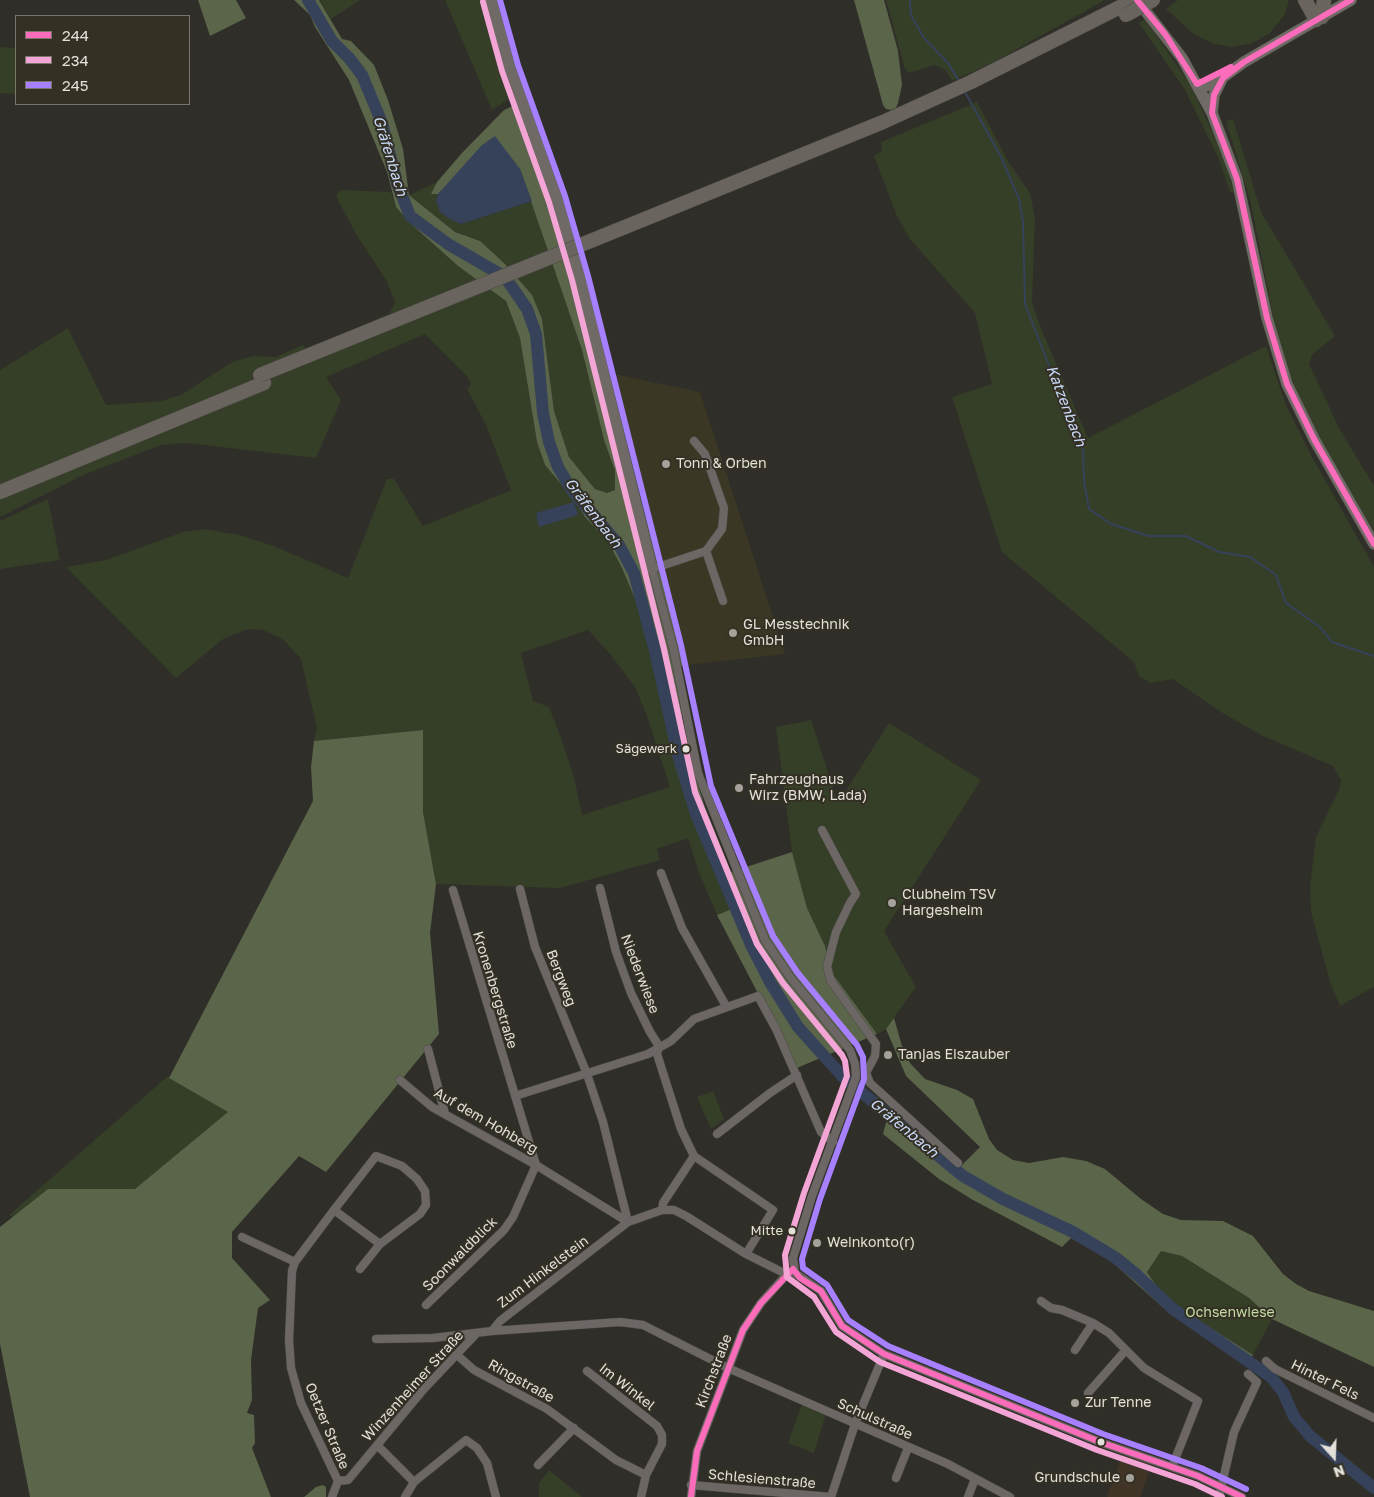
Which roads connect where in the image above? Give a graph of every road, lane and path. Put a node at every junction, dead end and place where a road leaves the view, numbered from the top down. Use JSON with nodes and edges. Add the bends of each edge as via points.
{"nodes":[{"id":1,"x":491,"y":0,"type":"edge"},
{"id":2,"x":1135,"y":0,"type":"edge"},
{"id":3,"x":1153,"y":0,"type":"edge"},
{"id":4,"x":1305,"y":0,"type":"edge"},
{"id":5,"x":1324,"y":0,"type":"edge"},
{"id":6,"x":1351,"y":0,"type":"edge"},
{"id":7,"x":1123,"y":12,"type":"junction"},
{"id":8,"x":1319,"y":19,"type":"junction"},
{"id":9,"x":1244,"y":62,"type":"junction"},
{"id":10,"x":1223,"y":78,"type":"junction"},
{"id":11,"x":1198,"y":86,"type":"junction"},
{"id":12,"x":1212,"y":113,"type":"junction"},
{"id":13,"x":262,"y":379,"type":"junction"},
{"id":14,"x":694,"y":441,"type":"dead end"},
{"id":15,"x":0,"y":482,"type":"edge"},
{"id":16,"x":0,"y":492,"type":"edge"},
{"id":17,"x":1374,"y":544,"type":"edge"},
{"id":18,"x":706,"y":551,"type":"junction"},
{"id":19,"x":652,"y":570,"type":"junction"},
{"id":20,"x":723,"y":601,"type":"dead end"},
{"id":21,"x":822,"y":830,"type":"dead end"},
{"id":22,"x":662,"y":873,"type":"dead end"},
{"id":23,"x":600,"y":888,"type":"dead end"},
{"id":24,"x":520,"y":889,"type":"dead end"},
{"id":25,"x":453,"y":890,"type":"dead end"},
{"id":26,"x":726,"y":1006,"type":"junction"},
{"id":27,"x":659,"y":1046,"type":"junction"},
{"id":28,"x":428,"y":1049,"type":"dead end"},
{"id":29,"x":866,"y":1072,"type":"junction"},
{"id":30,"x":587,"y":1074,"type":"junction"},
{"id":31,"x":856,"y":1074,"type":"junction"},
{"id":32,"x":797,"y":1076,"type":"junction"},
{"id":33,"x":400,"y":1080,"type":"dead end"},
{"id":34,"x":515,"y":1096,"type":"junction"},
{"id":35,"x":445,"y":1114,"type":"junction"},
{"id":36,"x":716,"y":1134,"type":"dead end"},
{"id":37,"x":833,"y":1142,"type":"junction"},
{"id":38,"x":694,"y":1156,"type":"junction"},
{"id":39,"x":958,"y":1163,"type":"dead end"},
{"id":40,"x":536,"y":1165,"type":"junction"},
{"id":41,"x":334,"y":1210,"type":"junction"},
{"id":42,"x":662,"y":1210,"type":"junction"},
{"id":43,"x":628,"y":1222,"type":"junction"},
{"id":44,"x":242,"y":1237,"type":"dead end"},
{"id":45,"x":380,"y":1244,"type":"junction"},
{"id":46,"x":746,"y":1254,"type":"junction"},
{"id":47,"x":295,"y":1262,"type":"junction"},
{"id":48,"x":360,"y":1269,"type":"dead end"},
{"id":49,"x":790,"y":1272,"type":"junction"},
{"id":50,"x":1041,"y":1301,"type":"dead end"},
{"id":51,"x":426,"y":1306,"type":"dead end"},
{"id":52,"x":1093,"y":1323,"type":"junction"},
{"id":53,"x":492,"y":1331,"type":"junction"},
{"id":54,"x":476,"y":1334,"type":"junction"},
{"id":55,"x":376,"y":1339,"type":"dead end"},
{"id":56,"x":1076,"y":1350,"type":"dead end"},
{"id":57,"x":1125,"y":1351,"type":"junction"},
{"id":58,"x":884,"y":1354,"type":"junction"},
{"id":59,"x":457,"y":1355,"type":"junction"},
{"id":60,"x":1266,"y":1361,"type":"dead end"},
{"id":61,"x":728,"y":1368,"type":"junction"},
{"id":62,"x":587,"y":1371,"type":"dead end"},
{"id":63,"x":1248,"y":1374,"type":"dead end"},
{"id":64,"x":1088,"y":1393,"type":"dead end"},
{"id":65,"x":1374,"y":1418,"type":"edge"},
{"id":66,"x":855,"y":1424,"type":"junction"},
{"id":67,"x":574,"y":1428,"type":"junction"},
{"id":68,"x":377,"y":1445,"type":"junction"},
{"id":69,"x":908,"y":1448,"type":"junction"},
{"id":70,"x":538,"y":1464,"type":"dead end"},
{"id":71,"x":1172,"y":1467,"type":"junction"},
{"id":72,"x":646,"y":1475,"type":"junction"},
{"id":73,"x":896,"y":1478,"type":"dead end"},
{"id":74,"x":975,"y":1479,"type":"junction"},
{"id":75,"x":338,"y":1481,"type":"junction"},
{"id":76,"x":414,"y":1482,"type":"junction"},
{"id":77,"x":691,"y":1485,"type":"junction"},
{"id":78,"x":1222,"y":1487,"type":"junction"},
{"id":79,"x":758,"y":1494,"type":"edge"},
{"id":80,"x":332,"y":1497,"type":"edge"},
{"id":81,"x":405,"y":1497,"type":"edge"},
{"id":82,"x":496,"y":1497,"type":"edge"},
{"id":83,"x":641,"y":1497,"type":"edge"},
{"id":84,"x":691,"y":1497,"type":"edge"},
{"id":85,"x":831,"y":1497,"type":"edge"},
{"id":86,"x":968,"y":1497,"type":"edge"},
{"id":87,"x":1010,"y":1497,"type":"edge"},
{"id":88,"x":1219,"y":1497,"type":"edge"},
{"id":89,"x":1242,"y":1497,"type":"edge"}],
"edges":[{"from":1,"to":19,"type":"main road","via":[[510,68],[557,199],[580,278]]},
{"from":2,"to":7,"type":"highway"},
{"from":2,"to":11,"type":"main road","via":[[1165,34]]},
{"from":3,"to":7,"type":"highway","bridge":true},
{"from":4,"to":8,"type":"highway"},
{"from":5,"to":8,"type":"highway"},
{"from":6,"to":8,"type":"main road"},
{"from":7,"to":13,"type":"highway","via":[[949,97]]},
{"from":8,"to":9,"type":"main road"},
{"from":9,"to":10,"type":"main road"},
{"from":9,"to":11,"type":"main road"},
{"from":10,"to":11,"type":"main road","via":[[1210,85]]},
{"from":10,"to":12,"type":"main road","via":[[1214,95]]},
{"from":11,"to":12,"type":"main road"},
{"from":12,"to":17,"type":"main road","via":[[1237,179],[1267,318],[1287,384],[1314,439]]},
{"from":13,"to":15,"type":"highway"},
{"from":13,"to":16,"type":"highway"},
{"from":14,"to":18,"type":"street","via":[[705,454],[724,508],[722,529]]},
{"from":18,"to":19,"type":"street"},
{"from":18,"to":20,"type":"street"},
{"from":19,"to":31,"type":"street","via":[[673,647],[698,773],[728,852],[765,940],[795,983],[850,1050]]},
{"from":21,"to":29,"type":"street","via":[[856,894],[836,932],[827,966],[831,981],[876,1044],[875,1056]]},
{"from":22,"to":26,"type":"street","via":[[682,928]]},
{"from":23,"to":27,"type":"street","name":"Niederwiese","via":[[616,952],[631,994]]},
{"from":24,"to":30,"type":"street","name":"Bergweg","via":[[535,946]]},
{"from":25,"to":34,"type":"street","name":"Kronenbergstraße"},
{"from":26,"to":27,"type":"street","via":[[694,1019],[671,1041]]},
{"from":26,"to":32,"type":"street","via":[[758,996]]},
{"from":27,"to":30,"type":"street","via":[[648,1054]]},
{"from":27,"to":38,"type":"street","via":[[657,1054],[681,1128]]},
{"from":28,"to":35,"type":"street"},
{"from":29,"to":31,"type":"street"},
{"from":29,"to":39,"type":"street","via":[[870,1083]]},
{"from":30,"to":34,"type":"street"},
{"from":30,"to":43,"type":"street","name":"Bergweg","via":[[603,1122]]},
{"from":31,"to":37,"type":"street"},
{"from":32,"to":36,"type":"street"},
{"from":32,"to":37,"type":"street","via":[[821,1132]]},
{"from":33,"to":35,"type":"street","name":"Auf dem Hohberg"},
{"from":34,"to":40,"type":"street","name":"Kronenbergstraße"},
{"from":35,"to":40,"type":"street","name":"Auf dem Hohberg"},
{"from":37,"to":49,"type":"street","via":[[812,1196]]},
{"from":38,"to":42,"type":"street","via":[[663,1203]]},
{"from":38,"to":46,"type":"street","via":[[773,1210]]},
{"from":40,"to":43,"type":"street"},
{"from":40,"to":51,"type":"street","name":"Soonwaldblick","via":[[504,1230]]},
{"from":41,"to":45,"type":"street"},
{"from":41,"to":45,"type":"street","via":[[376,1156],[402,1166],[418,1179],[425,1191],[426,1205],[420,1214]]},
{"from":41,"to":47,"type":"street"},
{"from":42,"to":43,"type":"street","name":"Zum Hinkelstein"},
{"from":42,"to":46,"type":"street","via":[[674,1210],[686,1216]]},
{"from":43,"to":53,"type":"street","name":"Zum Hinkelstein","via":[[500,1320]]},
{"from":44,"to":47,"type":"street"},
{"from":45,"to":48,"type":"street"},
{"from":46,"to":49,"type":"street"},
{"from":47,"to":75,"type":"street","name":"Oetzer Straße","via":[[289,1340],[292,1368],[301,1403]]},
{"from":49,"to":58,"type":"street","via":[[821,1291],[842,1326]]},
{"from":49,"to":61,"type":"street","name":"Kirchstraße","via":[[761,1303],[743,1330]]},
{"from":50,"to":52,"type":"street","via":[[1051,1308]]},
{"from":52,"to":56,"type":"street"},
{"from":52,"to":57,"type":"street","via":[[1109,1333]]},
{"from":53,"to":54,"type":"street"},
{"from":53,"to":61,"type":"street","name":"Schulstraße","via":[[643,1324]]},
{"from":54,"to":55,"type":"street"},
{"from":54,"to":59,"type":"street","name":"Winzenheimer Straße"},
{"from":57,"to":64,"type":"street"},
{"from":57,"to":71,"type":"street","via":[[1144,1368],[1198,1401]]},
{"from":58,"to":66,"type":"street"},
{"from":58,"to":71,"type":"street","via":[[1100,1442]]},
{"from":59,"to":67,"type":"street","name":"Ringstraße","via":[[474,1370],[547,1409]]},
{"from":59,"to":68,"type":"street","name":"Winzenheimer Straße"},
{"from":60,"to":65,"type":"street","name":"Hinter Fels","via":[[1275,1369]]},
{"from":61,"to":66,"type":"street","name":"Schulstraße"},
{"from":61,"to":77,"type":"street","name":"Kirchstraße","via":[[697,1451]]},
{"from":62,"to":72,"type":"street","name":"Im Winkel","via":[[657,1426],[662,1444]]},
{"from":63,"to":78,"type":"street","via":[[1257,1382],[1234,1432]]},
{"from":66,"to":69,"type":"street","name":"Schulstraße"},
{"from":66,"to":85,"type":"street"},
{"from":67,"to":70,"type":"street"},
{"from":67,"to":72,"type":"street","name":"Ringstraße","via":[[616,1460]]},
{"from":68,"to":75,"type":"street","name":"Winzenheimer Straße","via":[[348,1480]]},
{"from":68,"to":76,"type":"street"},
{"from":69,"to":73,"type":"street"},
{"from":69,"to":74,"type":"street","name":"Schulstraße"},
{"from":71,"to":78,"type":"street"},
{"from":72,"to":83,"type":"street"},
{"from":74,"to":86,"type":"street"},
{"from":74,"to":87,"type":"street","name":"Schulstraße"},
{"from":75,"to":80,"type":"street"},
{"from":76,"to":81,"type":"street"},
{"from":76,"to":82,"type":"street","via":[[466,1440],[477,1448],[487,1463]]},
{"from":77,"to":79,"type":"street","name":"Schlesienstraße"},
{"from":77,"to":84,"type":"street","name":"Kirchstraße"},
{"from":78,"to":88,"type":"street"},
{"from":78,"to":89,"type":"street"},
{"from":79,"to":85,"type":"street","name":"Schlesienstraße"}]}
